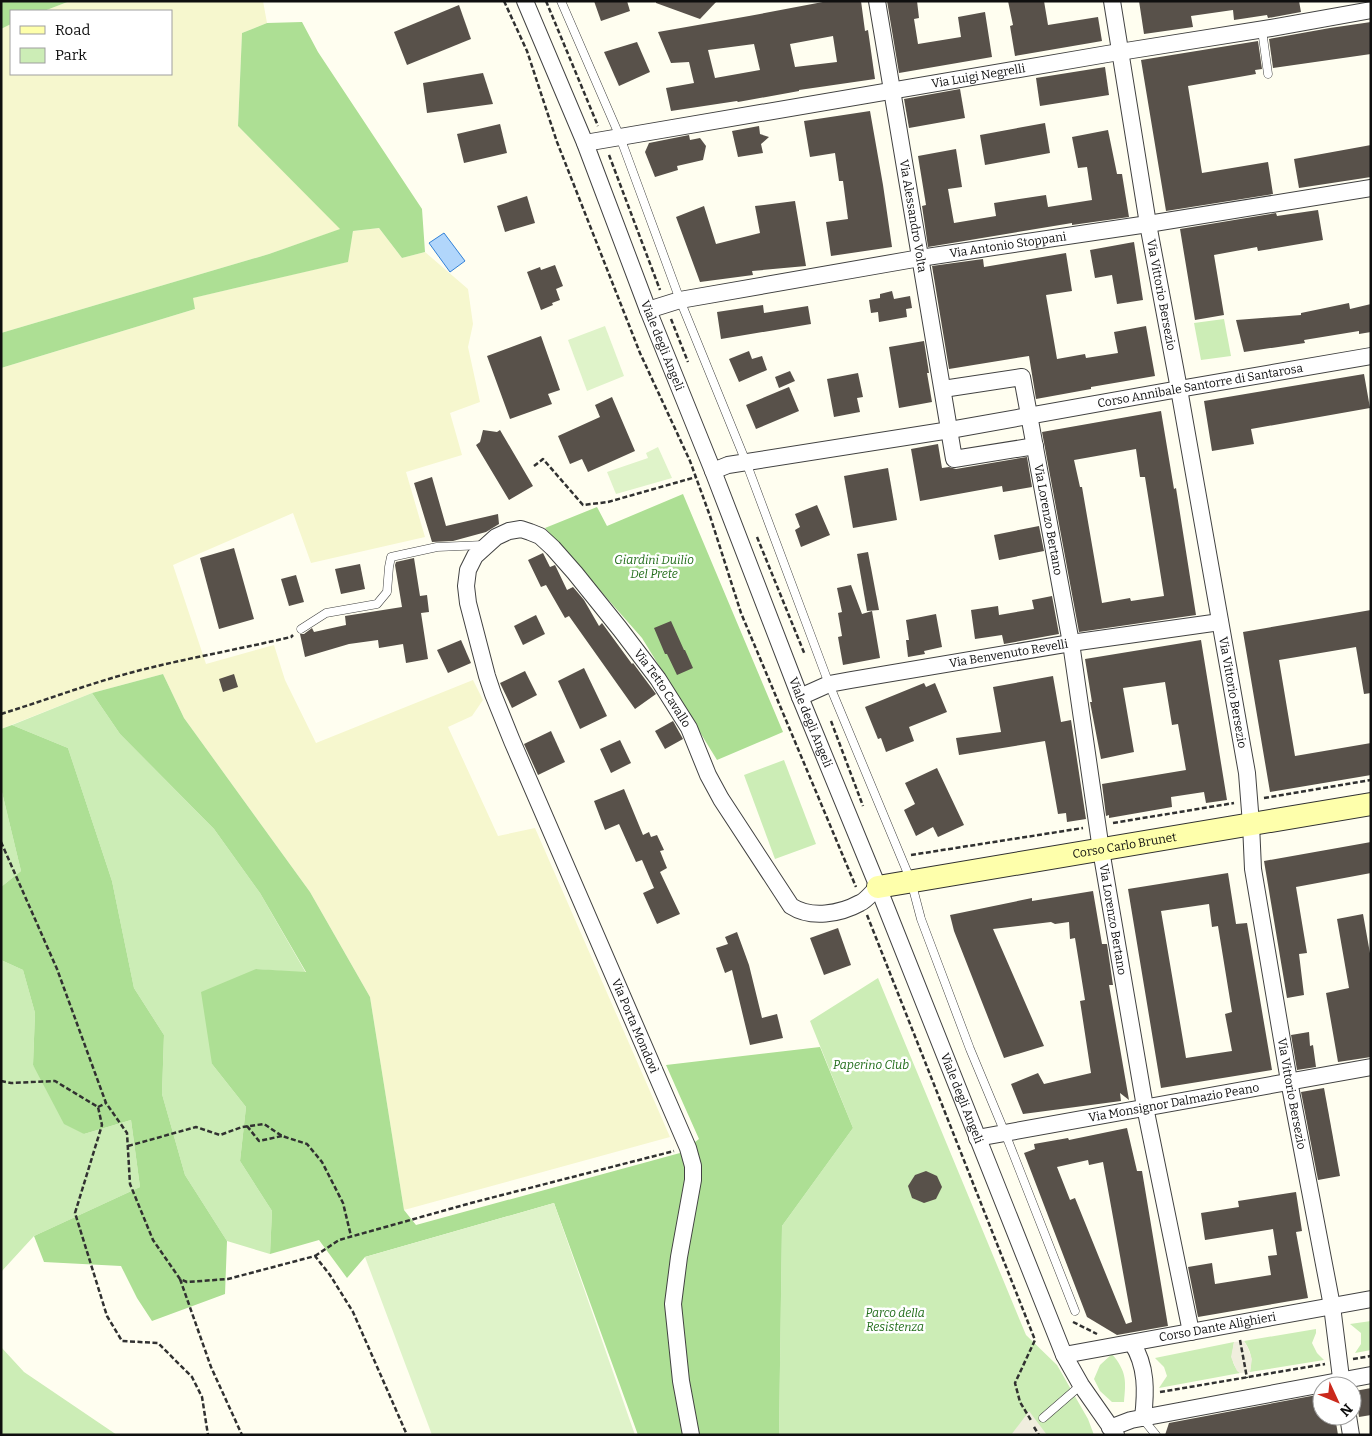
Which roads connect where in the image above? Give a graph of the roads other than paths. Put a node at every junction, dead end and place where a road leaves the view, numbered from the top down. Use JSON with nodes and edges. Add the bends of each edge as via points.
{"nodes":[{"id":1,"x":525,"y":1,"type":"edge"},
{"id":2,"x":561,"y":1,"type":"edge"},
{"id":3,"x":878,"y":1,"type":"edge"},
{"id":4,"x":1112,"y":1,"type":"edge"},
{"id":5,"x":1371,"y":10,"type":"edge"},
{"id":6,"x":1262,"y":30,"type":"junction"},
{"id":7,"x":1120,"y":52,"type":"junction"},
{"id":8,"x":1268,"y":74,"type":"dead end"},
{"id":9,"x":892,"y":91,"type":"junction"},
{"id":10,"x":620,"y":136,"type":"junction"},
{"id":11,"x":585,"y":143,"type":"junction"},
{"id":12,"x":1371,"y":188,"type":"edge"},
{"id":13,"x":1148,"y":224,"type":"junction"},
{"id":14,"x":920,"y":258,"type":"junction"},
{"id":15,"x":680,"y":300,"type":"junction"},
{"id":16,"x":648,"y":310,"type":"junction"},
{"id":17,"x":1371,"y":356,"type":"edge"},
{"id":18,"x":1180,"y":388,"type":"junction"},
{"id":19,"x":943,"y":389,"type":"junction"},
{"id":20,"x":1029,"y":417,"type":"junction"},
{"id":21,"x":950,"y":430,"type":"junction"},
{"id":22,"x":1035,"y":446,"type":"junction"},
{"id":23,"x":746,"y":462,"type":"junction"},
{"id":24,"x":713,"y":471,"type":"junction"},
{"id":25,"x":486,"y":545,"type":"junction"},
{"id":26,"x":1220,"y":622,"type":"junction"},
{"id":27,"x":301,"y":629,"type":"road end"},
{"id":28,"x":476,"y":634,"type":"joint"},
{"id":29,"x":1071,"y":643,"type":"junction"},
{"id":30,"x":829,"y":684,"type":"junction"},
{"id":31,"x":800,"y":697,"type":"junction"},
{"id":32,"x":1371,"y":804,"type":"edge"},
{"id":33,"x":1251,"y":824,"type":"junction"},
{"id":34,"x":1101,"y":850,"type":"junction"},
{"id":35,"x":911,"y":881,"type":"junction"},
{"id":36,"x":878,"y":887,"type":"junction"},
{"id":37,"x":1371,"y":1067,"type":"edge"},
{"id":38,"x":1288,"y":1081,"type":"junction"},
{"id":39,"x":1145,"y":1107,"type":"junction"},
{"id":40,"x":1005,"y":1133,"type":"junction"},
{"id":41,"x":977,"y":1138,"type":"junction"},
{"id":42,"x":1371,"y":1299,"type":"edge"},
{"id":43,"x":1332,"y":1306,"type":"junction"},
{"id":44,"x":1075,"y":1310,"type":"dead end"},
{"id":45,"x":1190,"y":1332,"type":"junction"},
{"id":46,"x":1132,"y":1342,"type":"junction"},
{"id":47,"x":1064,"y":1355,"type":"junction"},
{"id":48,"x":1340,"y":1376,"type":"edge"},
{"id":49,"x":1081,"y":1385,"type":"junction"},
{"id":50,"x":1312,"y":1388,"type":"edge"},
{"id":51,"x":1043,"y":1418,"type":"dead end"},
{"id":52,"x":1143,"y":1418,"type":"junction"},
{"id":53,"x":1113,"y":1431,"type":"edge"},
{"id":54,"x":691,"y":1435,"type":"edge"},
{"id":55,"x":1156,"y":1435,"type":"edge"}],
"edges":[{"from":1,"to":11,"type":"street","name":"Viale degli Angeli"},
{"from":2,"to":10,"type":"lane"},
{"from":3,"to":9,"type":"street","name":"Via Alessandro Volta"},
{"from":4,"to":7,"type":"street","name":"Via Vittorio Bersezio"},
{"from":5,"to":6,"type":"street","name":"Via Luigi Negrelli"},
{"from":6,"to":7,"type":"street","name":"Via Luigi Negrelli"},
{"from":6,"to":8,"type":"lane"},
{"from":7,"to":9,"type":"street","name":"Via Luigi Negrelli"},
{"from":7,"to":13,"type":"street","name":"Via Vittorio Bersezio"},
{"from":9,"to":10,"type":"street","name":"Via Luigi Negrelli"},
{"from":9,"to":14,"type":"street","name":"Via Alessandro Volta"},
{"from":10,"to":11,"type":"street","name":"Via Luigi Negrelli"},
{"from":10,"to":15,"type":"lane"},
{"from":11,"to":16,"type":"street","name":"Viale degli Angeli"},
{"from":12,"to":13,"type":"street","name":"Via Antonio Stoppani"},
{"from":13,"to":14,"type":"street","name":"Via Antonio Stoppani"},
{"from":13,"to":18,"type":"street","name":"Via Vittorio Bersezio"},
{"from":14,"to":15,"type":"street","name":"Via Antonio Stoppani"},
{"from":14,"to":19,"type":"street","name":"Via Alessandro Volta"},
{"from":15,"to":16,"type":"street","name":"Via Antonio Stoppani"},
{"from":15,"to":23,"type":"lane"},
{"from":16,"to":24,"type":"street","name":"Viale degli Angeli"},
{"from":17,"to":18,"type":"street","name":"Corso Annibale Santorre di Santarosa"},
{"from":18,"to":20,"type":"street","name":"Corso Annibale Santorre di Santarosa"},
{"from":18,"to":26,"type":"street","name":"Via Vittorio Bersezio"},
{"from":19,"to":20,"type":"street","via":[[1022,377]]},
{"from":19,"to":21,"type":"street","name":"Via Alessandro Volta"},
{"from":20,"to":21,"type":"street","name":"Corso Annibale Santorre di Santarosa"},
{"from":20,"to":22,"type":"street","name":"Via Lorenzo Bertano"},
{"from":21,"to":22,"type":"street","via":[[954,459]]},
{"from":21,"to":23,"type":"street","name":"Corso Annibale Santorre di Santarosa"},
{"from":22,"to":29,"type":"street","name":"Via Lorenzo Bertano"},
{"from":23,"to":24,"type":"street","name":"Corso Annibale Santorre di Santarosa"},
{"from":23,"to":30,"type":"lane"},
{"from":24,"to":31,"type":"street","name":"Viale degli Angeli"},
{"from":25,"to":27,"type":"lane","via":[[438,546],[391,557],[388,592],[378,604],[326,613]]},
{"from":25,"to":28,"type":"street","name":"Via Tetto Cavallo","via":[[468,570],[466,586]]},
{"from":25,"to":36,"type":"street","name":"Via Tetto Cavallo","via":[[496,537],[521,529],[540,536],[575,573],[658,679],[689,728],[721,799],[790,906],[811,914],[844,910],[862,903]]},
{"from":26,"to":29,"type":"street","name":"Via Benvenuto Revelli"},
{"from":26,"to":33,"type":"street","name":"Via Vittorio Bersezio","via":[[1246,773]]},
{"from":28,"to":54,"type":"street","name":"Via Porta Mondovì","via":[[493,694],[512,741],[693,1166],[673,1304],[681,1381]]},
{"from":29,"to":30,"type":"street","name":"Via Benvenuto Revelli"},
{"from":29,"to":34,"type":"street","name":"Via Lorenzo Bertano"},
{"from":30,"to":31,"type":"street","name":"Via Benvenuto Revelli"},
{"from":30,"to":35,"type":"lane"},
{"from":31,"to":36,"type":"street","name":"Viale degli Angeli"},
{"from":32,"to":33,"type":"street","name":"Corso Carlo Brunet"},
{"from":33,"to":34,"type":"street","name":"Corso Carlo Brunet"},
{"from":33,"to":38,"type":"street","name":"Via Vittorio Bersezio","via":[[1253,869]]},
{"from":34,"to":35,"type":"street","name":"Corso Carlo Brunet"},
{"from":34,"to":39,"type":"street","name":"Via Lorenzo Bertano"},
{"from":35,"to":36,"type":"street","name":"Corso Carlo Brunet"},
{"from":35,"to":40,"type":"lane","via":[[921,919]]},
{"from":36,"to":41,"type":"street","name":"Viale degli Angeli"},
{"from":37,"to":38,"type":"street","name":"Via Monsignor Dalmazio Peano"},
{"from":38,"to":39,"type":"street","name":"Via Monsignor Dalmazio Peano"},
{"from":38,"to":43,"type":"street","name":"Via Vittorio Bersezio"},
{"from":39,"to":40,"type":"street","name":"Via Monsignor Dalmazio Peano"},
{"from":39,"to":45,"type":"street","name":"Via Lorenzo Bertano"},
{"from":40,"to":41,"type":"street","name":"Via Monsignor Dalmazio Peano"},
{"from":40,"to":44,"type":"lane"},
{"from":41,"to":47,"type":"street","name":"Viale degli Angeli"},
{"from":42,"to":43,"type":"street","name":"Corso Dante Alighieri"},
{"from":43,"to":45,"type":"street","name":"Corso Dante Alighieri"},
{"from":43,"to":48,"type":"street","name":"Via Vittorio Bersezio"},
{"from":45,"to":46,"type":"street","name":"Corso Dante Alighieri"},
{"from":46,"to":47,"type":"street","name":"Corso Dante Alighieri"},
{"from":46,"to":52,"type":"street","via":[[1141,1358],[1145,1379]]},
{"from":47,"to":49,"type":"street","name":"Viale degli Angeli"},
{"from":49,"to":51,"type":"lane"},
{"from":49,"to":53,"type":"street","name":"Viale degli Angeli"},
{"from":50,"to":52,"type":"street"},
{"from":52,"to":53,"type":"street","via":[[1131,1420]]},
{"from":52,"to":55,"type":"lane"}]}
